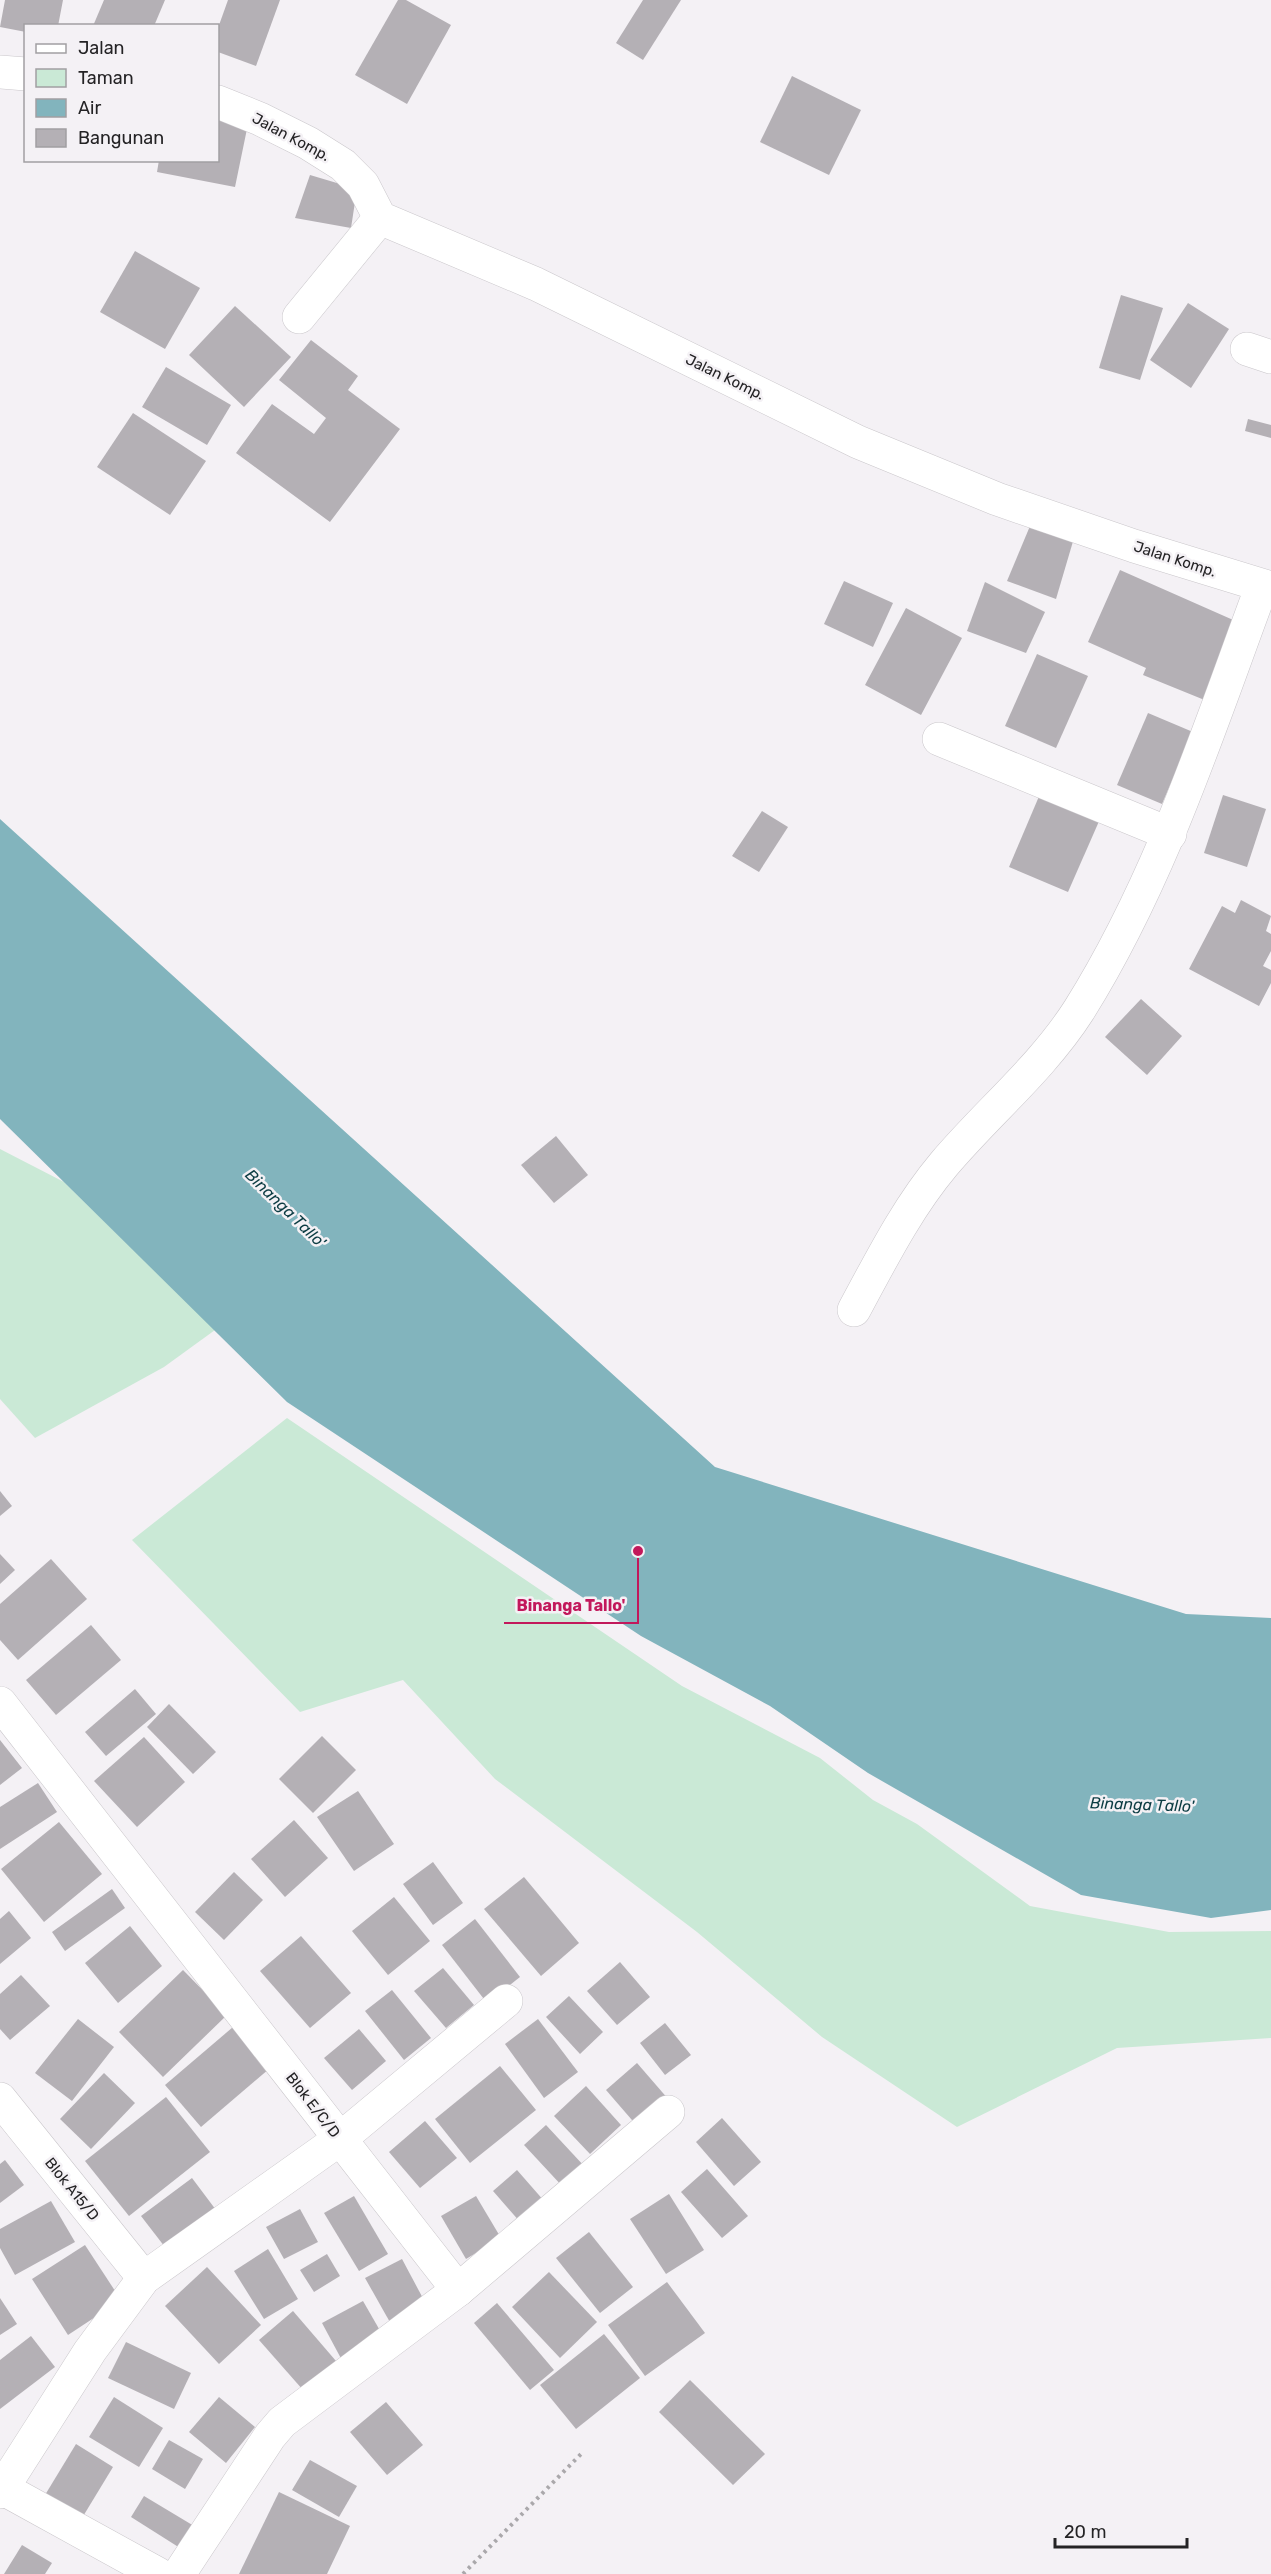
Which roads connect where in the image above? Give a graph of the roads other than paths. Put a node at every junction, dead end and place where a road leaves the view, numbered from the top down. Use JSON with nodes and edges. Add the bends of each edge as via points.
{"nodes":[{"id":1,"x":0,"y":72,"type":"edge"},
{"id":2,"x":24,"y":74,"type":"edge"},
{"id":3,"x":219,"y":102,"type":"edge"},
{"id":4,"x":380,"y":218,"type":"junction"},
{"id":5,"x":299,"y":317,"type":"dead end"},
{"id":6,"x":1266,"y":587,"type":"edge"},
{"id":7,"x":939,"y":740,"type":"dead end"},
{"id":8,"x":1170,"y":834,"type":"junction"},
{"id":9,"x":854,"y":1310,"type":"dead end"},
{"id":10,"x":0,"y":1703,"type":"edge"},
{"id":11,"x":506,"y":2001,"type":"dead end"},
{"id":12,"x":0,"y":2100,"type":"edge"},
{"id":13,"x":668,"y":2112,"type":"dead end"},
{"id":14,"x":340,"y":2139,"type":"junction"},
{"id":15,"x":144,"y":2278,"type":"junction"},
{"id":16,"x":458,"y":2290,"type":"junction"},
{"id":17,"x":0,"y":2489,"type":"edge"},
{"id":18,"x":158,"y":2574,"type":"edge"},
{"id":19,"x":179,"y":2574,"type":"edge"}],
"edges":[{"from":1,"to":2,"type":"street"},
{"from":3,"to":4,"type":"street","name":"Jalan Komp.","via":[[279,129],[343,165],[363,185]]},
{"from":4,"to":5,"type":"street"},
{"from":4,"to":6,"type":"street","name":"Jalan Komp.","via":[[536,284],[858,442],[997,499]]},
{"from":6,"to":8,"type":"street"},
{"from":7,"to":8,"type":"street"},
{"from":8,"to":9,"type":"street","via":[[1122,937],[1078,1011],[1052,1047],[924,1189]]},
{"from":10,"to":14,"type":"street","name":"Blok E/C/D"},
{"from":11,"to":14,"type":"street"},
{"from":12,"to":15,"type":"street","name":"Blok A15/D"},
{"from":13,"to":16,"type":"street"},
{"from":14,"to":15,"type":"street"},
{"from":14,"to":16,"type":"street","name":"Blok E/C/D"},
{"from":15,"to":17,"type":"street"},
{"from":16,"to":19,"type":"street","via":[[282,2422]]},
{"from":17,"to":18,"type":"street"}]}
